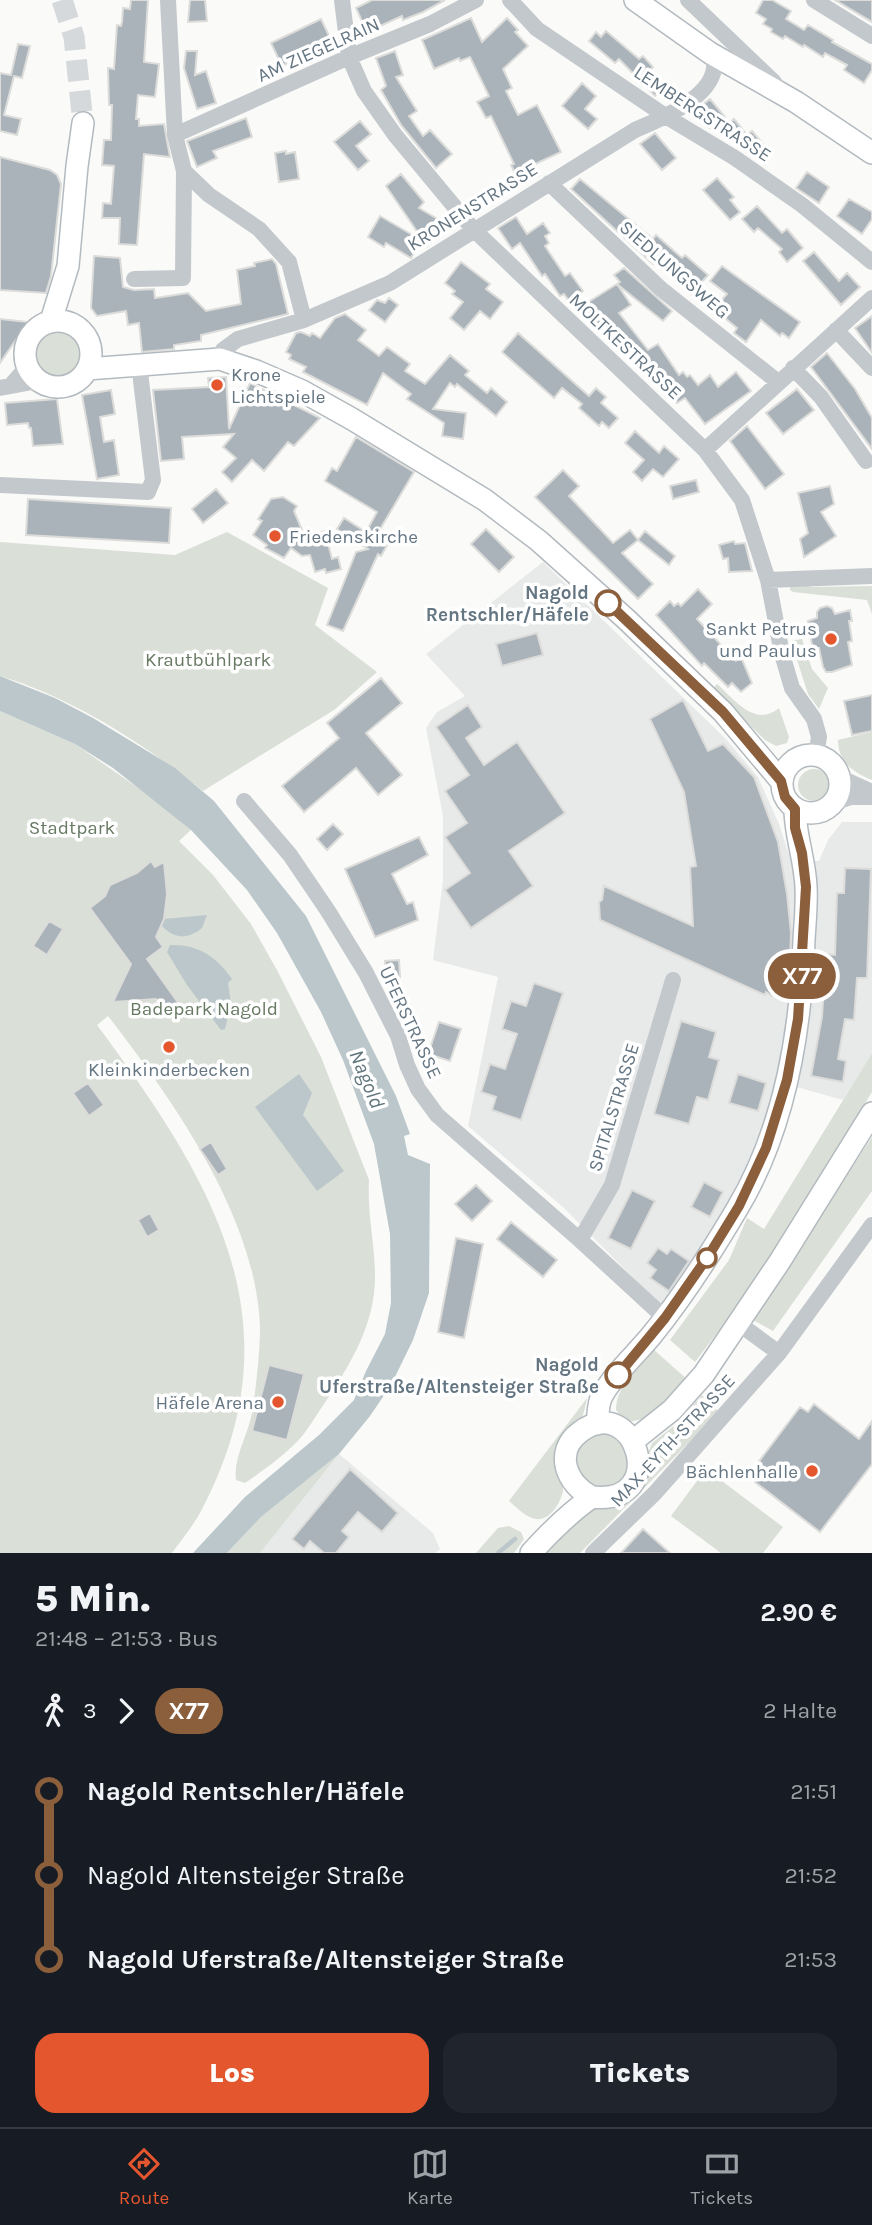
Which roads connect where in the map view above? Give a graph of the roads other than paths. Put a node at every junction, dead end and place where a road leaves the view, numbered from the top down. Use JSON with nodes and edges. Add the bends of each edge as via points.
{"nodes":[{"id":1,"x":168,"y":0,"type":"edge"},
{"id":2,"x":342,"y":0,"type":"edge"},
{"id":3,"x":476,"y":0,"type":"edge"},
{"id":4,"x":510,"y":0,"type":"edge"},
{"id":5,"x":635,"y":0,"type":"edge"},
{"id":6,"x":688,"y":0,"type":"edge"},
{"id":7,"x":814,"y":0,"type":"edge"},
{"id":8,"x":872,"y":36,"type":"edge"},
{"id":9,"x":710,"y":53,"type":"junction"},
{"id":10,"x":349,"y":57,"type":"junction"},
{"id":11,"x":796,"y":102,"type":"junction"},
{"id":12,"x":667,"y":117,"type":"junction"},
{"id":13,"x":83,"y":123,"type":"tunnel mouth"},
{"id":14,"x":175,"y":135,"type":"junction"},
{"id":15,"x":872,"y":153,"type":"edge"},
{"id":16,"x":184,"y":171,"type":"junction"},
{"id":17,"x":549,"y":183,"type":"junction"},
{"id":18,"x":473,"y":229,"type":"junction"},
{"id":19,"x":872,"y":262,"type":"edge"},
{"id":20,"x":68,"y":266,"type":"junction"},
{"id":21,"x":134,"y":279,"type":"dead end"},
{"id":22,"x":872,"y":299,"type":"edge"},
{"id":23,"x":304,"y":320,"type":"junction"},
{"id":24,"x":51,"y":321,"type":"junction"},
{"id":25,"x":73,"y":324,"type":"junction"},
{"id":26,"x":836,"y":330,"type":"junction"},
{"id":27,"x":220,"y":359,"type":"junction"},
{"id":28,"x":89,"y":360,"type":"junction"},
{"id":29,"x":139,"y":364,"type":"junction"},
{"id":30,"x":793,"y":368,"type":"junction"},
{"id":31,"x":872,"y":368,"type":"edge"},
{"id":32,"x":32,"y":374,"type":"junction"},
{"id":33,"x":778,"y":382,"type":"junction"},
{"id":34,"x":6,"y":387,"type":"edge"},
{"id":35,"x":705,"y":450,"type":"junction"},
{"id":36,"x":866,"y":461,"type":"dead end"},
{"id":37,"x":0,"y":485,"type":"edge"},
{"id":38,"x":872,"y":576,"type":"edge"},
{"id":39,"x":768,"y":580,"type":"junction"},
{"id":40,"x":746,"y":736,"type":"junction"},
{"id":41,"x":816,"y":755,"type":"junction"},
{"id":42,"x":793,"y":762,"type":"junction"},
{"id":43,"x":839,"y":777,"type":"junction"},
{"id":44,"x":781,"y":781,"type":"junction"},
{"id":45,"x":872,"y":795,"type":"edge"},
{"id":46,"x":244,"y":801,"type":"dead end"},
{"id":47,"x":826,"y":808,"type":"junction"},
{"id":48,"x":795,"y":809,"type":"junction"},
{"id":49,"x":802,"y":853,"type":"junction"},
{"id":50,"x":673,"y":980,"type":"dead end"},
{"id":51,"x":872,"y":1113,"type":"edge"},
{"id":52,"x":872,"y":1225,"type":"edge"},
{"id":53,"x":580,"y":1240,"type":"junction"},
{"id":54,"x":665,"y":1318,"type":"junction"},
{"id":55,"x":738,"y":1323,"type":"junction"},
{"id":56,"x":779,"y":1353,"type":"junction"},
{"id":57,"x":597,"y":1424,"type":"junction"},
{"id":58,"x":634,"y":1441,"type":"junction"},
{"id":59,"x":572,"y":1482,"type":"junction"},
{"id":60,"x":592,"y":1497,"type":"junction"},
{"id":61,"x":555,"y":1526,"type":"junction"},
{"id":62,"x":531,"y":1553,"type":"edge"},
{"id":63,"x":593,"y":1553,"type":"edge"}],
"edges":[{"from":1,"to":14,"type":"street"},
{"from":2,"to":10,"type":"street","name":"MOLTKESTRASSE"},
{"from":3,"to":10,"type":"street","name":"AM ZIEGELRAIN"},
{"from":4,"to":12,"type":"street","name":"LEMBERGSTRASSE","via":[[537,29]]},
{"from":5,"to":9,"type":"street"},
{"from":6,"to":11,"type":"street"},
{"from":7,"to":8,"type":"street"},
{"from":9,"to":11,"type":"street"},
{"from":9,"to":12,"type":"street","name":"KRONENSTRASSE","via":[[715,66],[710,83]]},
{"from":10,"to":14,"type":"street","name":"AM ZIEGELRAIN"},
{"from":10,"to":18,"type":"street","name":"MOLTKESTRASSE","via":[[364,91],[395,135]]},
{"from":11,"to":15,"type":"street"},
{"from":12,"to":17,"type":"street","name":"KRONENSTRASSE"},
{"from":12,"to":19,"type":"street","name":"LEMBERGSTRASSE","via":[[802,205]]},
{"from":13,"to":20,"type":"street"},
{"from":14,"to":16,"type":"street"},
{"from":16,"to":21,"type":"street","via":[[183,278]]},
{"from":16,"to":23,"type":"street","via":[[209,195],[259,229],[289,262]]},
{"from":17,"to":18,"type":"street","name":"KRONENSTRASSE"},
{"from":17,"to":33,"type":"street","name":"SIEDLUNGSWEG","via":[[661,289]]},
{"from":18,"to":23,"type":"street","name":"KRONENSTRASSE","via":[[390,283]]},
{"from":18,"to":35,"type":"street","name":"MOLTKESTRASSE"},
{"from":20,"to":24,"type":"street"},
{"from":20,"to":25,"type":"street"},
{"from":22,"to":26,"type":"street"},
{"from":23,"to":27,"type":"street","name":"KRONENSTRASSE","via":[[237,339],[223,350]]},
{"from":24,"to":25,"type":"street"},
{"from":24,"to":32,"type":"street","via":[[29,336],[24,356]]},
{"from":25,"to":28,"type":"street","via":[[88,341]]},
{"from":26,"to":30,"type":"street"},
{"from":26,"to":31,"type":"street"},
{"from":27,"to":29,"type":"street"},
{"from":27,"to":40,"type":"street","via":[[302,391],[502,512],[634,626]]},
{"from":28,"to":29,"type":"street"},
{"from":28,"to":32,"type":"street","via":[[81,378],[62,387],[45,385]]},
{"from":29,"to":37,"type":"street","via":[[153,480],[148,492]]},
{"from":30,"to":33,"type":"street"},
{"from":30,"to":36,"type":"street","via":[[821,397]]},
{"from":32,"to":34,"type":"street"},
{"from":33,"to":35,"type":"street"},
{"from":35,"to":39,"type":"street","name":"MOLTKESTRASSE","via":[[742,500]]},
{"from":38,"to":39,"type":"street"},
{"from":39,"to":41,"type":"street","name":"MOLTKESTRASSE","via":[[792,688],[814,719],[819,737]]},
{"from":40,"to":42,"type":"street"},
{"from":40,"to":44,"type":"street"},
{"from":41,"to":42,"type":"street"},
{"from":41,"to":43,"type":"street","via":[[830,763]]},
{"from":42,"to":44,"type":"street"},
{"from":43,"to":45,"type":"street"},
{"from":43,"to":47,"type":"street","via":[[838,795]]},
{"from":44,"to":48,"type":"street","via":[[785,797]]},
{"from":45,"to":47,"type":"street","via":[[851,797]]},
{"from":46,"to":53,"type":"street","name":"UFERSTRASSE","via":[[290,855],[328,911],[393,1025],[418,1089],[437,1115]]},
{"from":47,"to":48,"type":"street"},
{"from":47,"to":49,"type":"street","via":[[810,826]]},
{"from":48,"to":49,"type":"street"},
{"from":49,"to":54,"type":"street","via":[[804,956],[785,1087],[766,1148],[739,1206]]},
{"from":50,"to":53,"type":"street","name":"SPITALSTRASSE","via":[[612,1185]]},
{"from":51,"to":55,"type":"street"},
{"from":52,"to":56,"type":"street","name":"MAX-EYTH-STRASSE"},
{"from":53,"to":54,"type":"street","name":"UFERSTRASSE"},
{"from":54,"to":57,"type":"street","via":[[601,1398]]},
{"from":55,"to":56,"type":"street"},
{"from":55,"to":58,"type":"street","via":[[704,1374],[672,1410]]},
{"from":56,"to":63,"type":"street","name":"MAX-EYTH-STRASSE","via":[[655,1493]]},
{"from":57,"to":58,"type":"street","via":[[618,1427]]},
{"from":57,"to":59,"type":"street","via":[[585,1428],[568,1446],[566,1471]]},
{"from":58,"to":60,"type":"street","via":[[639,1452],[636,1478],[617,1495]]},
{"from":59,"to":60,"type":"street"},
{"from":59,"to":61,"type":"street"},
{"from":60,"to":61,"type":"street"},
{"from":61,"to":62,"type":"street"}]}
